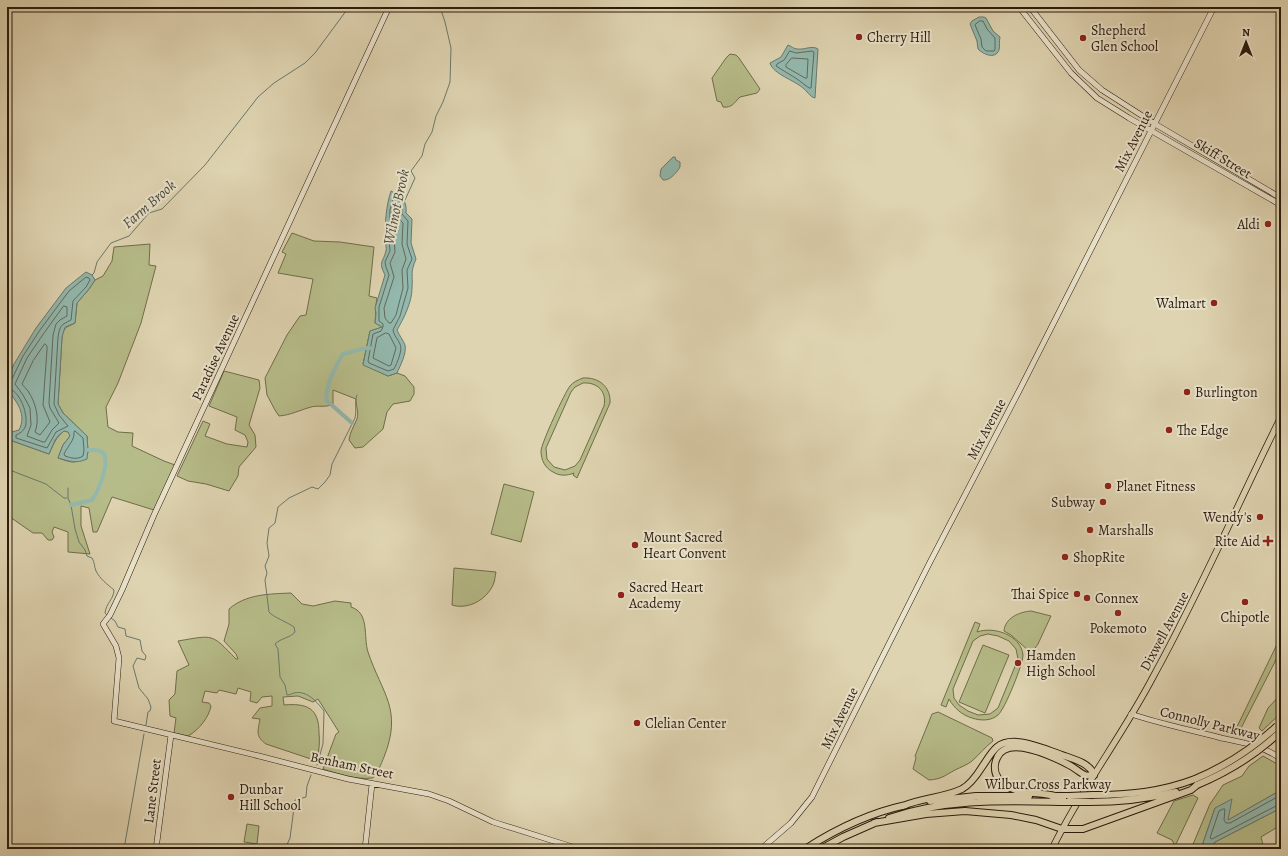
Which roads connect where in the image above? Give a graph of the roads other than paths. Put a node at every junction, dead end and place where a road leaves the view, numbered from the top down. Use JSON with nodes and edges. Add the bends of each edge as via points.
{"nodes":[{"id":1,"x":389,"y":7,"type":"edge"},
{"id":2,"x":1020,"y":7,"type":"edge"},
{"id":3,"x":1030,"y":7,"type":"edge"},
{"id":4,"x":1214,"y":7,"type":"edge"},
{"id":5,"x":1049,"y":32,"type":"junction"},
{"id":6,"x":1042,"y":37,"type":"junction"},
{"id":7,"x":1102,"y":90,"type":"junction"},
{"id":8,"x":1097,"y":98,"type":"junction"},
{"id":9,"x":1155,"y":124,"type":"junction"},
{"id":10,"x":1152,"y":130,"type":"junction"},
{"id":11,"x":1281,"y":198,"type":"edge"},
{"id":12,"x":1281,"y":205,"type":"edge"},
{"id":13,"x":1281,"y":417,"type":"edge"},
{"id":14,"x":1132,"y":714,"type":"junction"},
{"id":15,"x":114,"y":721,"type":"joint"},
{"id":16,"x":1279,"y":723,"type":"edge"},
{"id":17,"x":1281,"y":731,"type":"edge"},
{"id":18,"x":171,"y":735,"type":"junction"},
{"id":19,"x":1281,"y":759,"type":"edge"},
{"id":20,"x":1094,"y":775,"type":"junction"},
{"id":21,"x":1196,"y":782,"type":"junction"},
{"id":22,"x":374,"y":784,"type":"junction"},
{"id":23,"x":1055,"y":796,"type":"junction"},
{"id":24,"x":1068,"y":798,"type":"junction"},
{"id":25,"x":903,"y":806,"type":"junction"},
{"id":26,"x":874,"y":823,"type":"junction"},
{"id":27,"x":1062,"y":829,"type":"junction"},
{"id":28,"x":156,"y":849,"type":"edge"},
{"id":29,"x":365,"y":849,"type":"edge"},
{"id":30,"x":579,"y":849,"type":"edge"},
{"id":31,"x":761,"y":849,"type":"edge"},
{"id":32,"x":805,"y":849,"type":"edge"},
{"id":33,"x":821,"y":849,"type":"edge"},
{"id":34,"x":1052,"y":849,"type":"edge"}],
"edges":[{"from":1,"to":15,"type":"street","name":"Paradise Avenue","via":[[122,590],[103,624],[116,646],[119,658]]},
{"from":2,"to":6,"type":"street","name":"Skiff Street"},
{"from":3,"to":5,"type":"street","name":"Skiff Street"},
{"from":4,"to":9,"type":"street","name":"Mix Avenue"},
{"from":5,"to":6,"type":"street"},
{"from":5,"to":7,"type":"street","name":"Skiff Street","via":[[1079,70]]},
{"from":6,"to":8,"type":"street","name":"Skiff Street","via":[[1077,80]]},
{"from":7,"to":8,"type":"street"},
{"from":7,"to":9,"type":"street","name":"Skiff Street"},
{"from":8,"to":10,"type":"street","name":"Skiff Street"},
{"from":9,"to":10,"type":"street","name":"Mix Avenue"},
{"from":9,"to":11,"type":"street","name":"Skiff Street"},
{"from":10,"to":12,"type":"street","name":"Skiff Street"},
{"from":10,"to":31,"type":"street","name":"Mix Avenue","via":[[812,797],[800,814]]},
{"from":13,"to":14,"type":"main road","name":"Dixwell Avenue","via":[[1184,620]]},
{"from":14,"to":19,"type":"street","name":"Connolly Parkway","via":[[1244,743]]},
{"from":14,"to":20,"type":"main road","name":"Dixwell Avenue"},
{"from":15,"to":18,"type":"street","name":"Benham Street"},
{"from":16,"to":21,"type":"highway","name":"Wilbur Cross Parkway","bridge":true,"via":[[1237,758]]},
{"from":17,"to":21,"type":"highway","name":"Wilbur Cross Parkway","bridge":true,"via":[[1241,763],[1218,776]]},
{"from":18,"to":22,"type":"street","name":"Benham Street"},
{"from":18,"to":28,"type":"street","name":"Lane Street"},
{"from":20,"to":23,"type":"highway","via":[[1086,775],[1055,758],[1023,748],[1008,748],[998,756],[995,765],[996,775],[1001,782],[1022,792]]},
{"from":20,"to":25,"type":"highway","via":[[1090,767],[1066,756],[1027,744],[1006,742],[991,753],[976,777],[962,788]]},
{"from":20,"to":27,"type":"main road","name":"Dixwell Avenue"},
{"from":21,"to":24,"type":"highway","name":"Wilbur Cross Parkway","bridge":true,"via":[[1142,793]]},
{"from":21,"to":24,"type":"highway","name":"Wilbur Cross Parkway","bridge":true,"via":[[1152,798],[1130,801],[1089,802]]},
{"from":21,"to":27,"type":"highway","via":[[1191,790],[1090,828]]},
{"from":22,"to":29,"type":"street"},
{"from":22,"to":30,"type":"street","name":"Benham Street","via":[[429,794],[494,822]]},
{"from":23,"to":24,"type":"highway","name":"Wilbur Cross Parkway"},
{"from":23,"to":25,"type":"highway","name":"Wilbur Cross Parkway","via":[[976,796],[946,798]]},
{"from":24,"to":26,"type":"highway","name":"Wilbur Cross Parkway","via":[[946,804],[904,813]]},
{"from":25,"to":32,"type":"highway","name":"Wilbur Cross Parkway","via":[[868,816]]},
{"from":26,"to":27,"type":"highway","via":[[926,814],[965,811],[1011,815]]},
{"from":26,"to":33,"type":"highway","name":"Wilbur Cross Parkway"},
{"from":27,"to":34,"type":"main road","name":"Dixwell Avenue"}]}
